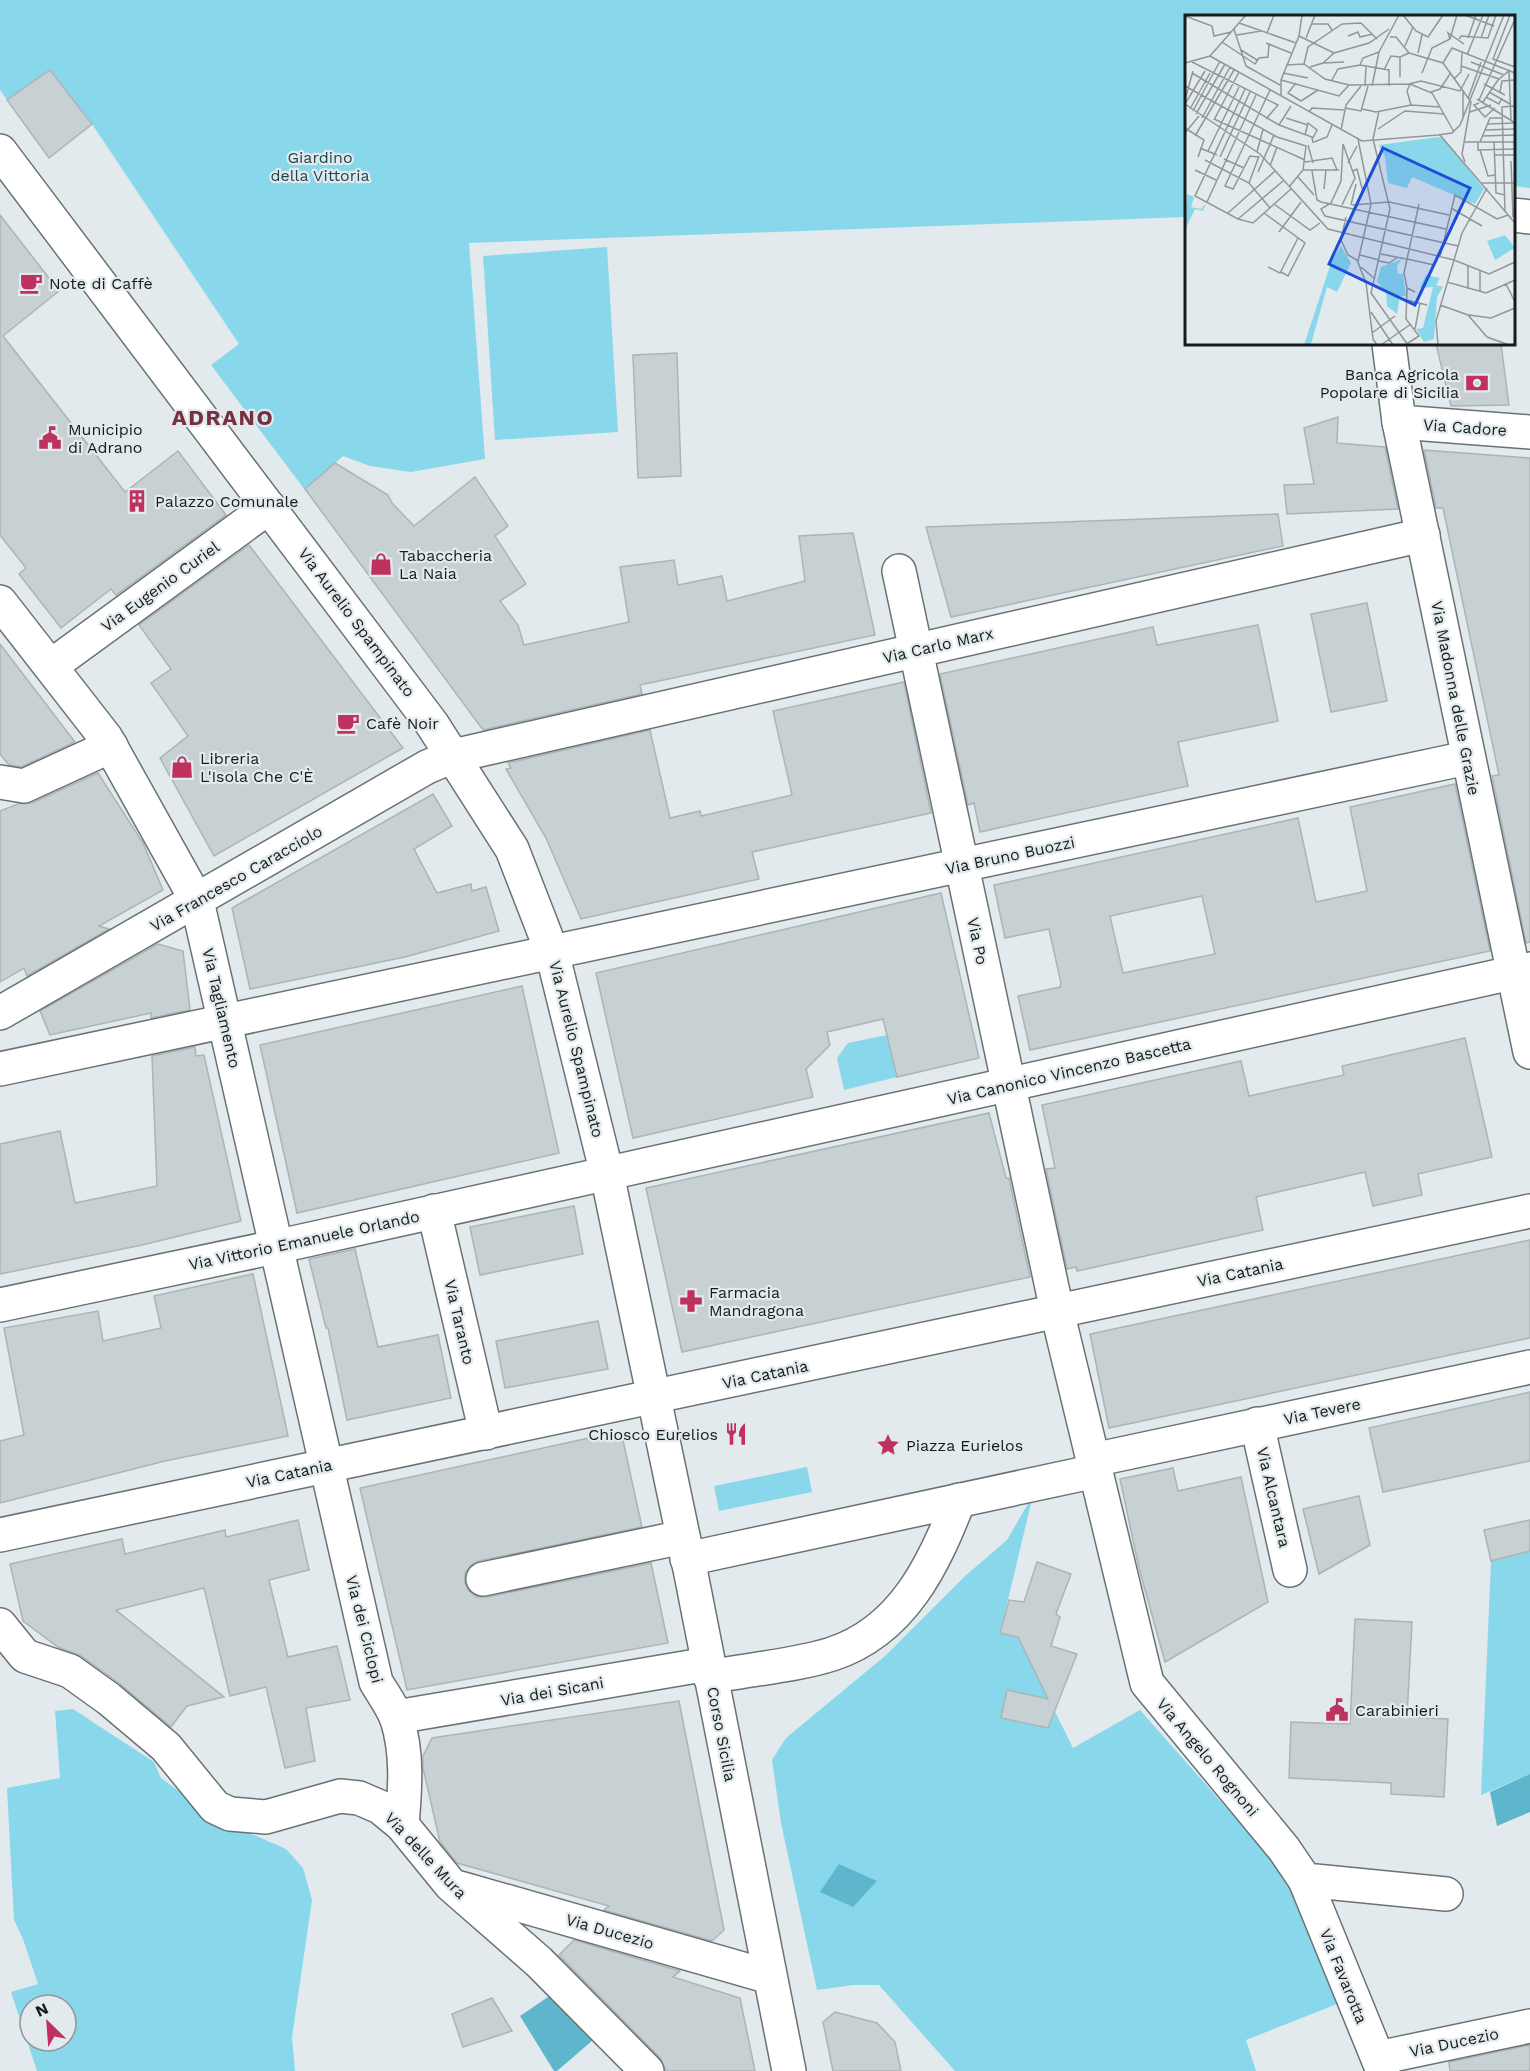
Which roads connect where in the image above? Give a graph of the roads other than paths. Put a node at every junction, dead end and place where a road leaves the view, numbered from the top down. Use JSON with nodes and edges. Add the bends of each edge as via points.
{"nodes":[{"id":1,"x":0,"y":151,"type":"edge"},
{"id":2,"x":1515,"y":215,"type":"edge"},
{"id":3,"x":1530,"y":217,"type":"edge"},
{"id":4,"x":1389,"y":345,"type":"edge"},
{"id":5,"x":1400,"y":422,"type":"junction"},
{"id":6,"x":1530,"y":432,"type":"edge"},
{"id":7,"x":269,"y":507,"type":"junction"},
{"id":8,"x":1423,"y":535,"type":"junction"},
{"id":9,"x":899,"y":571,"type":"dead end"},
{"id":10,"x":0,"y":602,"type":"edge"},
{"id":11,"x":916,"y":650,"type":"junction"},
{"id":12,"x":51,"y":666,"type":"junction"},
{"id":13,"x":111,"y":746,"type":"junction"},
{"id":14,"x":453,"y":756,"type":"junction"},
{"id":15,"x":1467,"y":758,"type":"junction"},
{"id":16,"x":4,"y":779,"type":"edge"},
{"id":17,"x":962,"y":865,"type":"junction"},
{"id":18,"x":197,"y":901,"type":"junction"},
{"id":19,"x":552,"y":952,"type":"junction"},
{"id":20,"x":1521,"y":971,"type":"edge"},
{"id":21,"x":226,"y":1021,"type":"junction"},
{"id":22,"x":6,"y":1032,"type":"edge"},
{"id":23,"x":1530,"y":1052,"type":"edge"},
{"id":24,"x":1009,"y":1085,"type":"junction"},
{"id":25,"x":607,"y":1174,"type":"junction"},
{"id":26,"x":434,"y":1211,"type":"junction"},
{"id":27,"x":1530,"y":1211,"type":"edge"},
{"id":28,"x":275,"y":1247,"type":"junction"},
{"id":29,"x":0,"y":1305,"type":"edge"},
{"id":30,"x":1057,"y":1311,"type":"junction"},
{"id":31,"x":1530,"y":1367,"type":"edge"},
{"id":32,"x":652,"y":1398,"type":"junction"},
{"id":33,"x":1257,"y":1424,"type":"junction"},
{"id":34,"x":486,"y":1433,"type":"junction"},
{"id":35,"x":326,"y":1466,"type":"junction"},
{"id":36,"x":1101,"y":1467,"type":"junction"},
{"id":37,"x":959,"y":1500,"type":"junction"},
{"id":38,"x":0,"y":1535,"type":"edge"},
{"id":39,"x":685,"y":1548,"type":"junction"},
{"id":40,"x":1290,"y":1570,"type":"dead end"},
{"id":41,"x":483,"y":1579,"type":"dead end"},
{"id":42,"x":0,"y":1624,"type":"edge"},
{"id":43,"x":709,"y":1670,"type":"junction"},
{"id":44,"x":396,"y":1717,"type":"junction"},
{"id":45,"x":402,"y":1825,"type":"junction"},
{"id":46,"x":1305,"y":1880,"type":"junction"},
{"id":47,"x":451,"y":1885,"type":"junction"},
{"id":48,"x":1446,"y":1894,"type":"dead end"},
{"id":49,"x":770,"y":1977,"type":"junction"},
{"id":50,"x":1530,"y":2026,"type":"edge"},
{"id":51,"x":1381,"y":2065,"type":"edge"},
{"id":52,"x":647,"y":2071,"type":"edge"},
{"id":53,"x":789,"y":2071,"type":"edge"}],
"edges":[{"from":1,"to":7,"type":"street","name":"Via Aurelio Spampinato"},
{"from":2,"to":3,"type":"street"},
{"from":4,"to":5,"type":"street","name":"Via Madonna delle Grazie"},
{"from":5,"to":6,"type":"street","name":"Via Cadore"},
{"from":5,"to":8,"type":"street","name":"Via Madonna delle Grazie"},
{"from":7,"to":12,"type":"street","name":"Via Eugenio Curiel"},
{"from":7,"to":14,"type":"street","name":"Via Aurelio Spampinato"},
{"from":8,"to":11,"type":"street","name":"Via Carlo Marx"},
{"from":8,"to":15,"type":"street","name":"Via Madonna delle Grazie"},
{"from":9,"to":11,"type":"street","name":"Via Po"},
{"from":10,"to":12,"type":"street","name":"Via Tagliamento"},
{"from":11,"to":14,"type":"street","name":"Via Carlo Marx"},
{"from":11,"to":17,"type":"street","name":"Via Po"},
{"from":12,"to":13,"type":"street","name":"Via Tagliamento"},
{"from":13,"to":16,"type":"street","via":[[24,786]]},
{"from":13,"to":18,"type":"street","name":"Via Tagliamento"},
{"from":14,"to":18,"type":"street","name":"Via Francesco Caracciolo","via":[[427,767]]},
{"from":14,"to":19,"type":"street","name":"Via Aurelio Spampinato","via":[[512,849]]},
{"from":15,"to":17,"type":"street","name":"Via Bruno Buozzi"},
{"from":15,"to":20,"type":"street","name":"Via Madonna delle Grazie"},
{"from":17,"to":19,"type":"street","name":"Via Bruno Buozzi"},
{"from":17,"to":24,"type":"street","name":"Via Po"},
{"from":18,"to":21,"type":"street","name":"Via Tagliamento"},
{"from":18,"to":22,"type":"street","name":"Via Francesco Caracciolo"},
{"from":19,"to":21,"type":"street","name":"Via Bruno Buozzi"},
{"from":19,"to":25,"type":"street","name":"Via Aurelio Spampinato"},
{"from":20,"to":23,"type":"street","name":"Via Madonna delle Grazie"},
{"from":20,"to":24,"type":"street","name":"Via Canonico Vincenzo Bascetta"},
{"from":21,"to":22,"type":"street","name":"Via Bruno Buozzi"},
{"from":21,"to":28,"type":"street","name":"Via Tagliamento"},
{"from":24,"to":25,"type":"street","name":"Via Canonico Vincenzo Bascetta"},
{"from":24,"to":30,"type":"street","name":"Via Po"},
{"from":25,"to":26,"type":"street","name":"Via Vittorio Emanuele Orlando"},
{"from":25,"to":32,"type":"street","name":"Via Aurelio Spampinato"},
{"from":26,"to":28,"type":"street","name":"Via Vittorio Emanuele Orlando"},
{"from":26,"to":34,"type":"street","name":"Via Taranto"},
{"from":27,"to":30,"type":"street","name":"Via Catania"},
{"from":28,"to":29,"type":"street","name":"Via Vittorio Emanuele Orlando"},
{"from":28,"to":35,"type":"street","name":"Via Tagliamento"},
{"from":30,"to":32,"type":"street","name":"Via Catania"},
{"from":30,"to":36,"type":"street","name":"Via Angelo Rognoni"},
{"from":31,"to":33,"type":"street","name":"Via Tevere"},
{"from":32,"to":34,"type":"street","name":"Via Catania"},
{"from":32,"to":39,"type":"street","name":"Corso Sicilia"},
{"from":33,"to":36,"type":"street","name":"Via Tevere"},
{"from":33,"to":40,"type":"street","name":"Via Alcantara"},
{"from":34,"to":35,"type":"street","name":"Via Catania"},
{"from":35,"to":38,"type":"street","name":"Via Catania"},
{"from":35,"to":44,"type":"street","name":"Via dei Ciclopi","via":[[376,1682]]},
{"from":36,"to":37,"type":"street","name":"Via Tevere"},
{"from":36,"to":46,"type":"street","name":"Via Angelo Rognoni","via":[[1147,1683],[1284,1849]]},
{"from":37,"to":39,"type":"street","name":"Via Tevere"},
{"from":37,"to":43,"type":"street","name":"Via dei Sicani","via":[[916,1592],[891,1619],[860,1642],[831,1654]]},
{"from":39,"to":41,"type":"street","name":"Via Tevere"},
{"from":39,"to":43,"type":"street","name":"Corso Sicilia"},
{"from":42,"to":45,"type":"street","name":"Via delle Mura","via":[[26,1656],[69,1671],[158,1740],[215,1807],[230,1814],[266,1817],[340,1796],[359,1798],[380,1807]]},
{"from":43,"to":44,"type":"street","name":"Via dei Sicani"},
{"from":43,"to":49,"type":"street","name":"Corso Sicilia"},
{"from":44,"to":45,"type":"street","name":"Via dei Ciclopi","via":[[406,1779]]},
{"from":45,"to":47,"type":"street","name":"Via delle Mura"},
{"from":46,"to":48,"type":"street"},
{"from":46,"to":51,"type":"street","name":"Via Favarotta"},
{"from":47,"to":49,"type":"street","name":"Via Ducezio"},
{"from":47,"to":52,"type":"street","name":"Via delle Mura","via":[[539,1962]]},
{"from":49,"to":53,"type":"street","name":"Corso Sicilia"},
{"from":50,"to":51,"type":"street","name":"Via Ducezio"}]}
